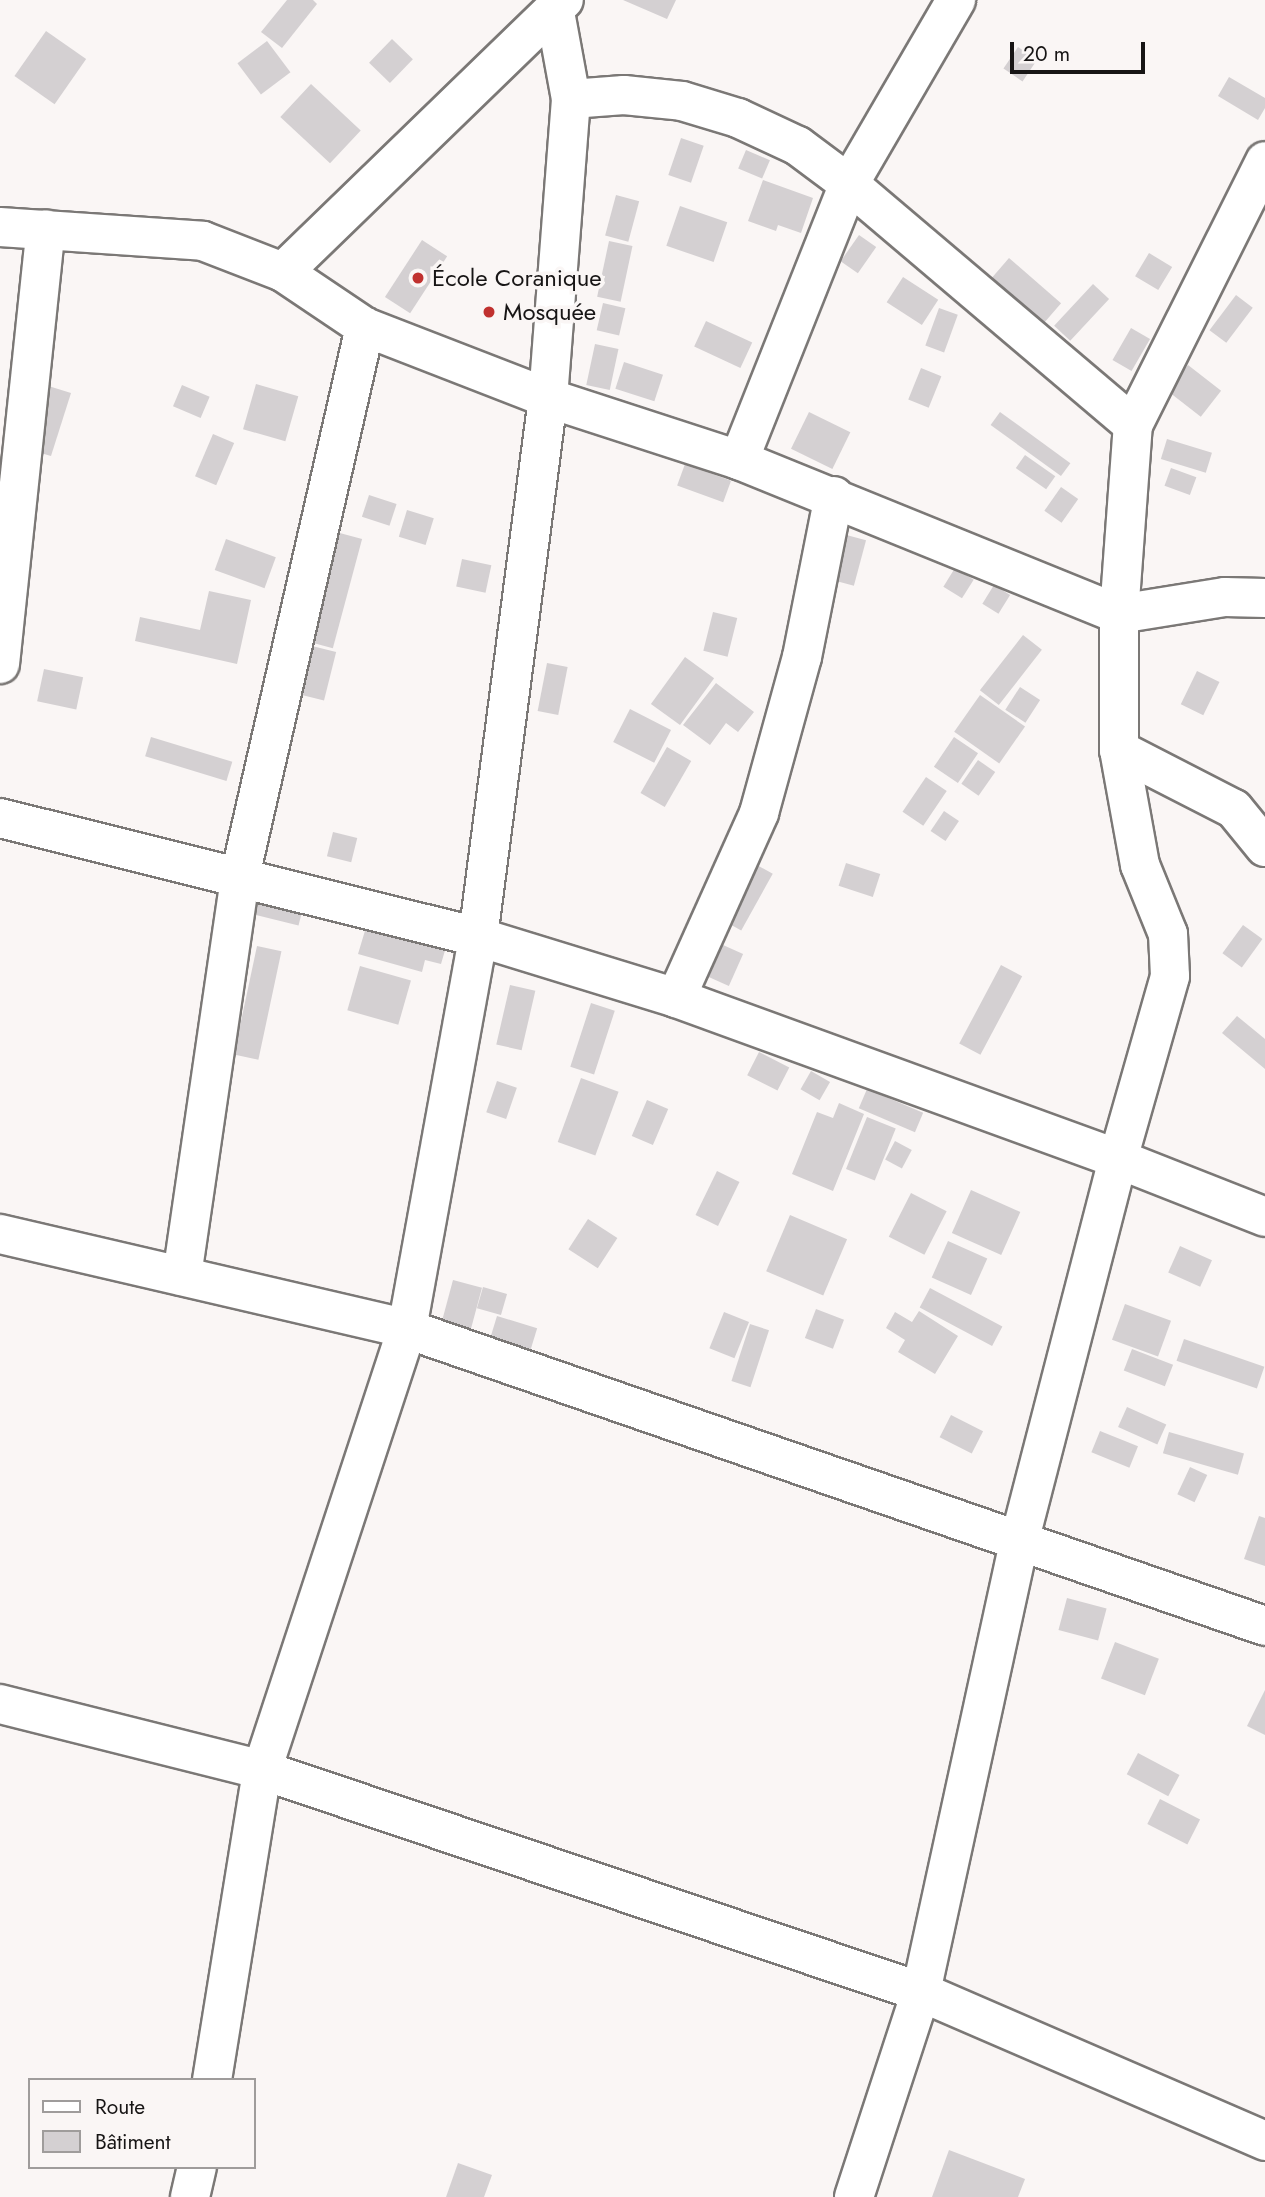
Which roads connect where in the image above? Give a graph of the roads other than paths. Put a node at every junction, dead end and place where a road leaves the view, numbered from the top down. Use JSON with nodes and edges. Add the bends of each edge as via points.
{"nodes":[{"id":1,"x":956,"y":0,"type":"edge"},
{"id":2,"x":558,"y":4,"type":"edge"},
{"id":3,"x":571,"y":99,"type":"junction"},
{"id":4,"x":1265,"y":161,"type":"edge"},
{"id":5,"x":849,"y":184,"type":"junction"},
{"id":6,"x":0,"y":227,"type":"edge"},
{"id":7,"x":47,"y":229,"type":"junction"},
{"id":8,"x":283,"y":272,"type":"junction"},
{"id":9,"x":365,"y":327,"type":"junction"},
{"id":10,"x":548,"y":398,"type":"junction"},
{"id":11,"x":1133,"y":425,"type":"junction"},
{"id":12,"x":739,"y":460,"type":"junction"},
{"id":13,"x":834,"y":496,"type":"junction"},
{"id":14,"x":1265,"y":598,"type":"edge"},
{"id":15,"x":1119,"y":614,"type":"junction"},
{"id":16,"x":0,"y":664,"type":"edge"},
{"id":17,"x":1119,"y":750,"type":"junction"},
{"id":18,"x":0,"y":818,"type":"edge"},
{"id":19,"x":1265,"y":847,"type":"edge"},
{"id":20,"x":240,"y":876,"type":"junction"},
{"id":21,"x":478,"y":937,"type":"junction"},
{"id":22,"x":676,"y":998,"type":"junction"},
{"id":23,"x":1118,"y":1159,"type":"junction"},
{"id":24,"x":1265,"y":1217,"type":"edge"},
{"id":25,"x":0,"y":1234,"type":"edge"},
{"id":26,"x":182,"y":1276,"type":"junction"},
{"id":27,"x":407,"y":1329,"type":"junction"},
{"id":28,"x":1018,"y":1542,"type":"junction"},
{"id":29,"x":1265,"y":1626,"type":"edge"},
{"id":30,"x":0,"y":1704,"type":"edge"},
{"id":31,"x":262,"y":1770,"type":"junction"},
{"id":32,"x":921,"y":1992,"type":"junction"},
{"id":33,"x":212,"y":2078,"type":"edge"},
{"id":34,"x":1265,"y":2141,"type":"edge"},
{"id":35,"x":197,"y":2169,"type":"edge"},
{"id":36,"x":190,"y":2197,"type":"edge"},
{"id":37,"x":854,"y":2197,"type":"edge"}],
"edges":[{"from":1,"to":5,"type":"street"},
{"from":2,"to":3,"type":"street"},
{"from":2,"to":8,"type":"street"},
{"from":3,"to":5,"type":"street","via":[[624,95],[682,101],[738,118],[798,146]]},
{"from":3,"to":10,"type":"street"},
{"from":4,"to":11,"type":"street"},
{"from":5,"to":11,"type":"street"},
{"from":5,"to":12,"type":"street"},
{"from":6,"to":7,"type":"street"},
{"from":7,"to":8,"type":"street","via":[[202,241]]},
{"from":7,"to":16,"type":"street"},
{"from":8,"to":9,"type":"street"},
{"from":9,"to":10,"type":"street"},
{"from":9,"to":20,"type":"street"},
{"from":10,"to":12,"type":"street"},
{"from":10,"to":21,"type":"street"},
{"from":11,"to":15,"type":"street"},
{"from":12,"to":13,"type":"street"},
{"from":13,"to":15,"type":"street"},
{"from":13,"to":22,"type":"street","via":[[802,657],[759,813]]},
{"from":14,"to":15,"type":"street","via":[[1225,597]]},
{"from":15,"to":17,"type":"street"},
{"from":17,"to":19,"type":"street","via":[[1234,809]]},
{"from":17,"to":23,"type":"street","via":[[1139,865],[1168,934],[1170,976]]},
{"from":18,"to":20,"type":"street"},
{"from":20,"to":21,"type":"street"},
{"from":20,"to":26,"type":"street"},
{"from":21,"to":22,"type":"street"},
{"from":21,"to":27,"type":"street"},
{"from":22,"to":23,"type":"street"},
{"from":23,"to":24,"type":"street"},
{"from":23,"to":28,"type":"street"},
{"from":25,"to":26,"type":"street"},
{"from":26,"to":27,"type":"street"},
{"from":27,"to":28,"type":"street"},
{"from":27,"to":31,"type":"street"},
{"from":28,"to":29,"type":"street"},
{"from":28,"to":32,"type":"street"},
{"from":30,"to":31,"type":"street"},
{"from":31,"to":32,"type":"street"},
{"from":31,"to":33,"type":"street"},
{"from":32,"to":34,"type":"street"},
{"from":32,"to":37,"type":"street"},
{"from":35,"to":36,"type":"street"}]}
